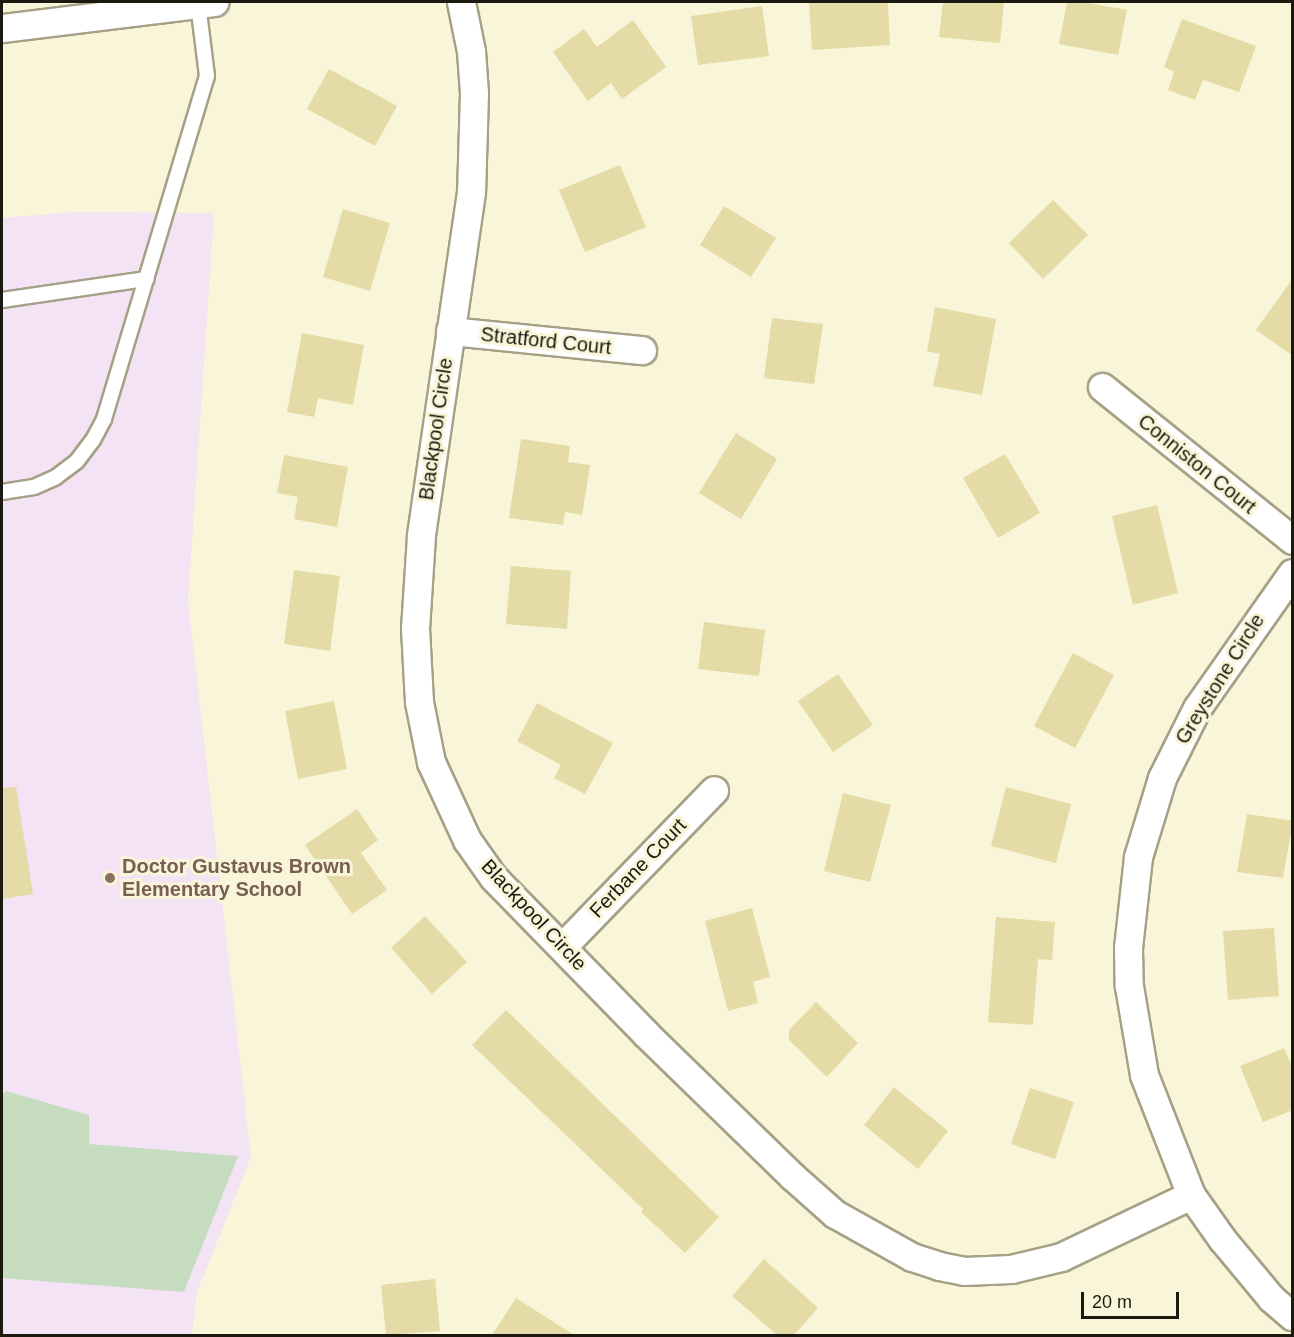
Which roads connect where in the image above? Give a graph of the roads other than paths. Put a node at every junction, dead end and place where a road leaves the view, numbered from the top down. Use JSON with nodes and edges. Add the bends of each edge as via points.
{"nodes":[{"id":1,"x":461,"y":2,"type":"edge"},
{"id":2,"x":206,"y":3,"type":"edge"},
{"id":3,"x":2,"y":28,"type":"edge"},
{"id":4,"x":146,"y":279,"type":"junction"},
{"id":5,"x":2,"y":300,"type":"edge"},
{"id":6,"x":450,"y":331,"type":"junction"},
{"id":7,"x":642,"y":351,"type":"dead end"},
{"id":8,"x":1102,"y":387,"type":"dead end"},
{"id":9,"x":3,"y":489,"type":"edge"},
{"id":10,"x":1293,"y":540,"type":"edge"},
{"id":11,"x":1293,"y":573,"type":"edge"},
{"id":12,"x":714,"y":790,"type":"dead end"},
{"id":13,"x":563,"y":946,"type":"junction"},
{"id":14,"x":1191,"y":1195,"type":"junction"},
{"id":15,"x":1293,"y":1316,"type":"edge"}],
"edges":[{"from":1,"to":6,"type":"street","name":"Blackpool Circle","via":[[471,51],[474,145],[471,192]]},
{"from":2,"to":3,"type":"street"},
{"from":2,"to":4,"type":"lane","via":[[207,76]]},
{"from":4,"to":5,"type":"lane"},
{"from":4,"to":9,"type":"lane","via":[[104,418],[93,440],[77,461],[56,477],[34,487]]},
{"from":6,"to":7,"type":"street","name":"Stratford Court"},
{"from":6,"to":13,"type":"street","name":"Blackpool Circle","via":[[421,536],[415,628],[418,702],[430,762],[467,840],[493,876]]},
{"from":8,"to":10,"type":"street","name":"Conniston Court"},
{"from":11,"to":14,"type":"street","name":"Greystone Circle","via":[[1197,708],[1162,778],[1138,857],[1128,947],[1133,1023],[1144,1075]]},
{"from":12,"to":13,"type":"street","name":"Ferbane Court"},
{"from":13,"to":14,"type":"street","name":"Blackpool Circle","via":[[646,1034],[818,1199],[835,1214],[912,1257],[964,1271],[1011,1269],[1061,1257]]},
{"from":14,"to":15,"type":"street","name":"Greystone Circle","via":[[1257,1281]]}]}
